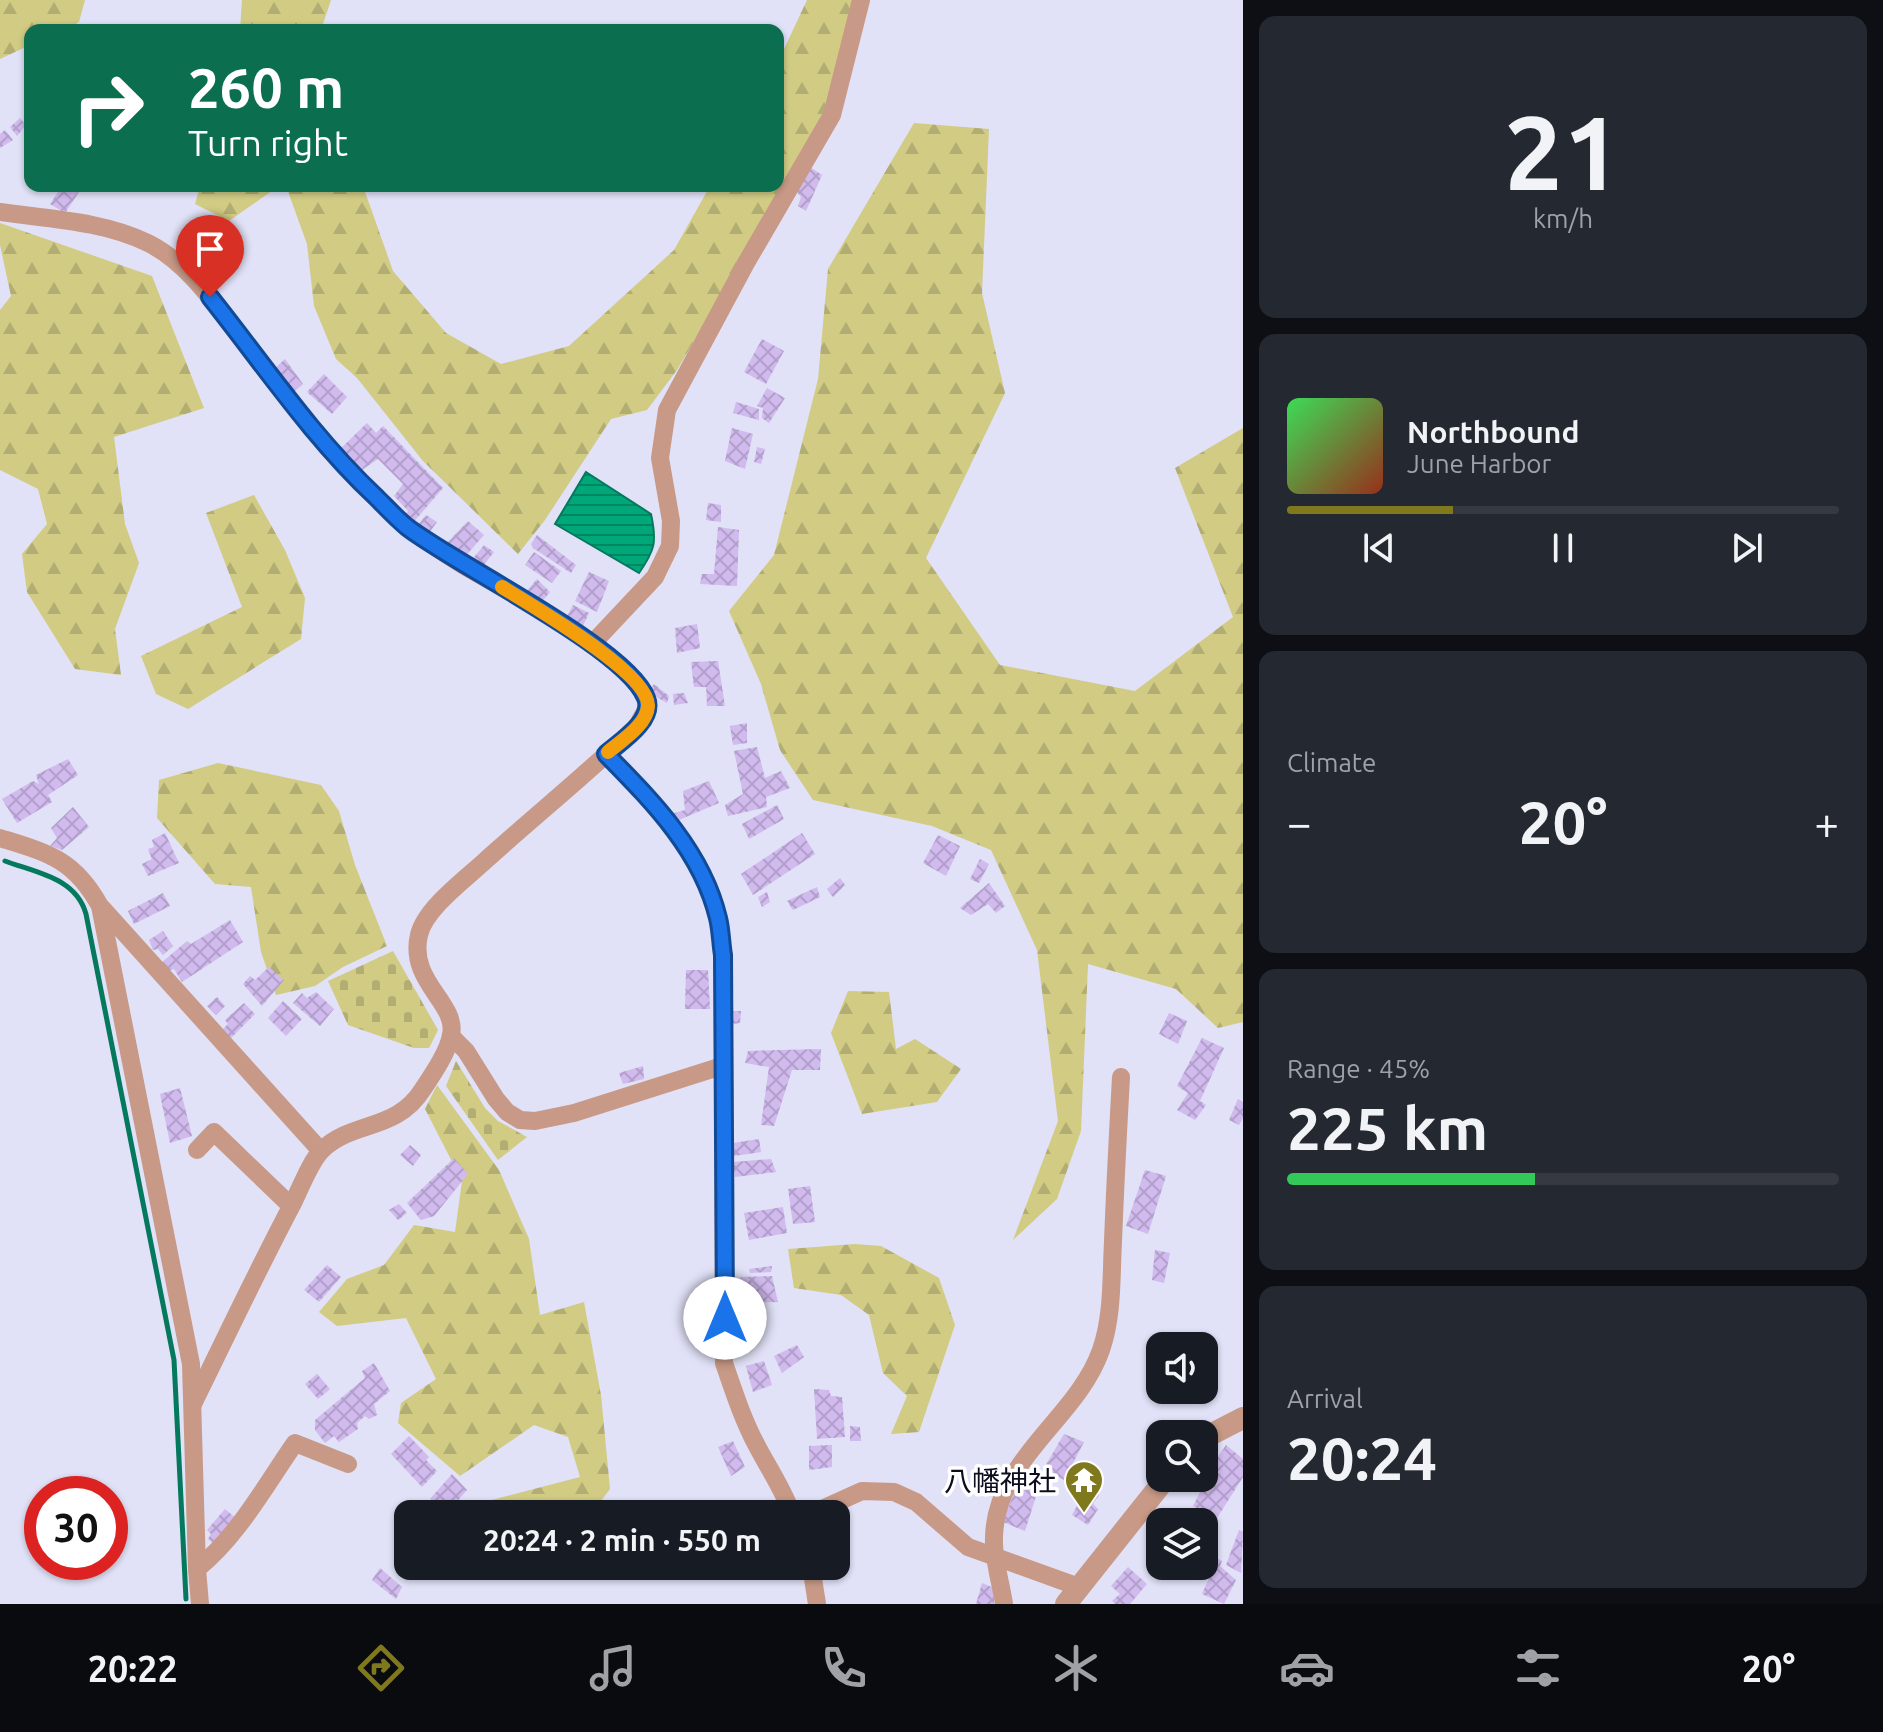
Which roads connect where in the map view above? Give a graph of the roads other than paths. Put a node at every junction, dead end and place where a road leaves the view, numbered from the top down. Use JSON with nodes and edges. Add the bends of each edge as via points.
{"nodes":[{"id":1,"x":861,"y":0,"type":"edge"},
{"id":2,"x":0,"y":212,"type":"edge"},
{"id":3,"x":592,"y":644,"type":"junction"},
{"id":4,"x":606,"y":754,"type":"junction"},
{"id":5,"x":1,"y":840,"type":"edge"},
{"id":6,"x":100,"y":906,"type":"junction"},
{"id":7,"x":451,"y":1036,"type":"junction"},
{"id":8,"x":722,"y":1066,"type":"junction"},
{"id":9,"x":1121,"y":1077,"type":"dead end"},
{"id":10,"x":197,"y":1150,"type":"dead end"},
{"id":11,"x":320,"y":1150,"type":"junction"},
{"id":12,"x":291,"y":1206,"type":"junction"},
{"id":13,"x":193,"y":1404,"type":"junction"},
{"id":14,"x":1243,"y":1418,"type":"edge"},
{"id":15,"x":1218,"y":1431,"type":"edge"},
{"id":16,"x":348,"y":1464,"type":"dead end"},
{"id":17,"x":1155,"y":1492,"type":"edge"},
{"id":18,"x":787,"y":1500,"type":"edge"},
{"id":19,"x":842,"y":1500,"type":"edge"},
{"id":20,"x":996,"y":1558,"type":"junction"},
{"id":21,"x":197,"y":1569,"type":"junction"},
{"id":22,"x":813,"y":1580,"type":"edge"},
{"id":23,"x":1072,"y":1596,"type":"edge"},
{"id":24,"x":200,"y":1604,"type":"edge"},
{"id":25,"x":817,"y":1604,"type":"edge"},
{"id":26,"x":1004,"y":1604,"type":"edge"}],
"edges":[{"from":1,"to":3,"type":"street","via":[[832,115],[667,410],[660,458],[670,546],[655,577]]},
{"from":2,"to":3,"type":"street","via":[[123,232],[151,244],[210,297],[334,455],[405,526]]},
{"from":3,"to":4,"type":"street","via":[[636,682],[648,706],[637,726]]},
{"from":4,"to":7,"type":"street","via":[[422,924],[419,964],[445,1010]]},
{"from":4,"to":8,"type":"street","via":[[670,823],[706,884],[723,955]]},
{"from":5,"to":6,"type":"street","via":[[63,861],[87,882]]},
{"from":6,"to":11,"type":"street"},
{"from":6,"to":13,"type":"street","via":[[191,1364]]},
{"from":7,"to":8,"type":"street","via":[[496,1099],[520,1120],[574,1113]]},
{"from":7,"to":11,"type":"street","via":[[410,1107]]},
{"from":8,"to":18,"type":"street","via":[[724,1363],[757,1448]]},
{"from":9,"to":20,"type":"street","via":[[1110,1309],[1100,1351],[1080,1391],[1011,1479],[996,1520]]},
{"from":10,"to":12,"type":"street","via":[[214,1132]]},
{"from":11,"to":12,"type":"street"},
{"from":12,"to":13,"type":"street"},
{"from":13,"to":21,"type":"street"},
{"from":14,"to":15,"type":"street"},
{"from":16,"to":21,"type":"street","via":[[295,1443],[233,1534]]},
{"from":17,"to":23,"type":"street"},
{"from":19,"to":20,"type":"street","via":[[862,1491],[894,1492],[916,1502],[968,1547]]},
{"from":20,"to":23,"type":"street"},
{"from":20,"to":26,"type":"street"},
{"from":21,"to":24,"type":"street"},
{"from":22,"to":25,"type":"street"}]}
